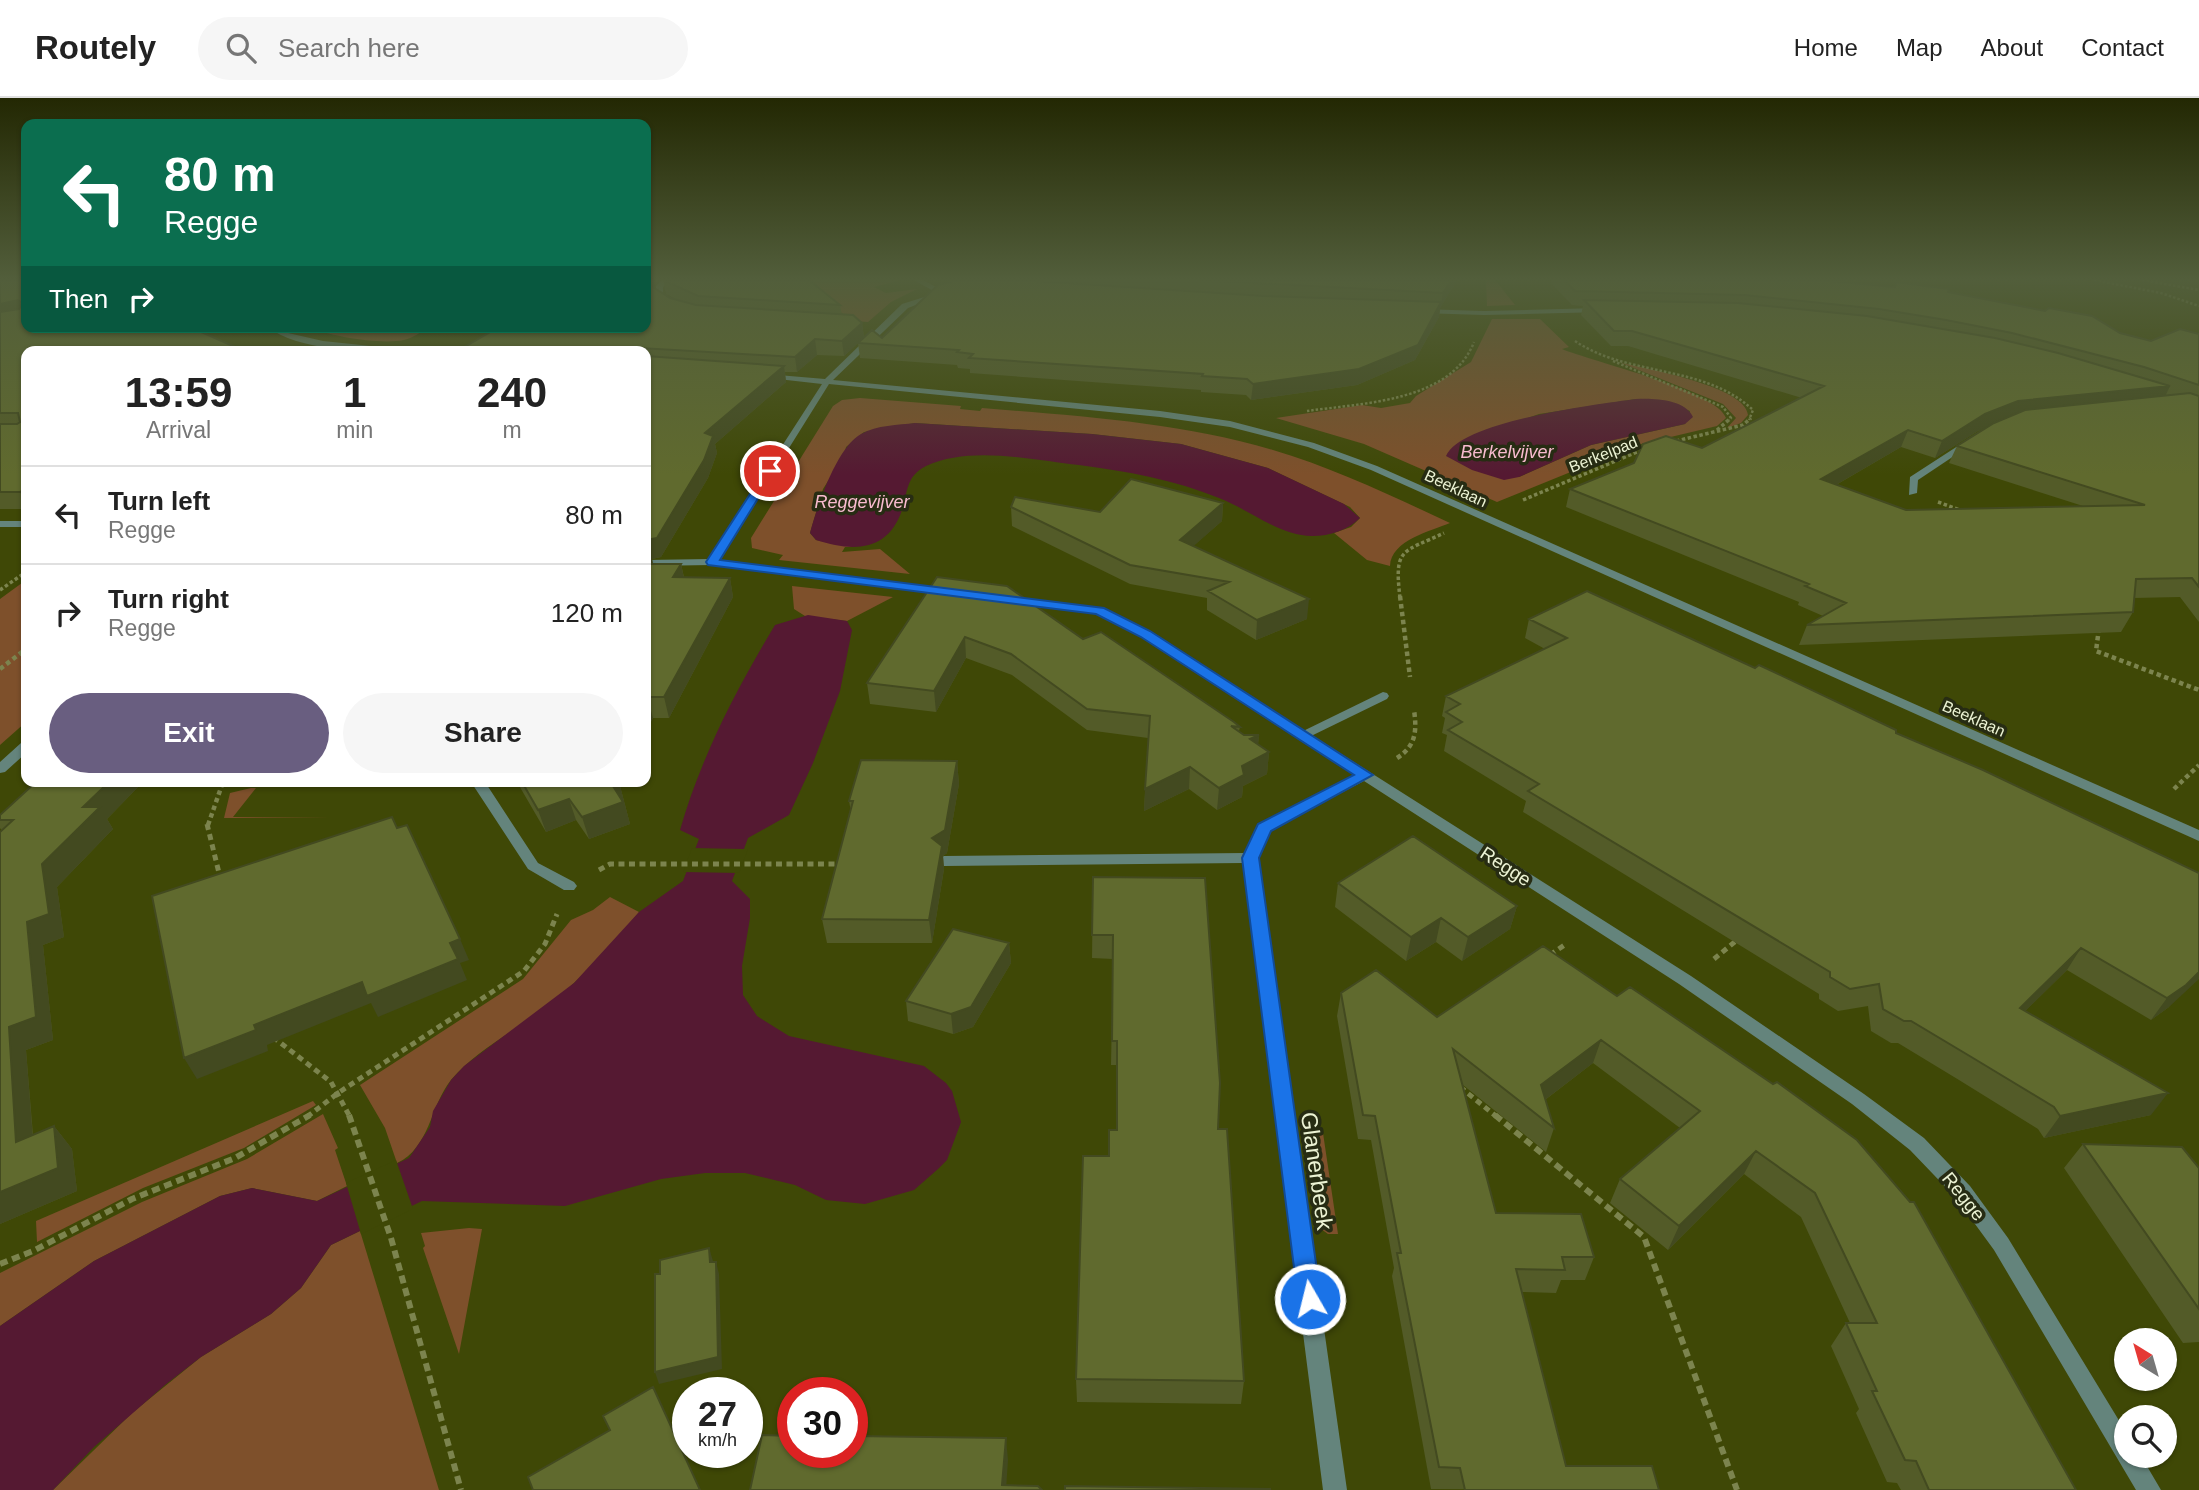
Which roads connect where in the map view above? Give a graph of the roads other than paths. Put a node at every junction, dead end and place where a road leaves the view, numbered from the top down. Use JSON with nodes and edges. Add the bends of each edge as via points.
{"nodes":[{"id":1,"x":864,"y":345,"type":"edge"},
{"id":2,"x":763,"y":375,"type":"edge"},
{"id":3,"x":828,"y":380,"type":"junction"},
{"id":4,"x":1982,"y":435,"type":"edge"},
{"id":5,"x":1912,"y":493,"type":"road end"},
{"id":6,"x":0,"y":524,"type":"edge"},
{"id":7,"x":21,"y":524,"type":"edge"},
{"id":8,"x":712,"y":562,"type":"junction"},
{"id":9,"x":651,"y":563,"type":"edge"},
{"id":10,"x":961,"y":594,"type":"edge"},
{"id":11,"x":1003,"y":599,"type":"edge"},
{"id":12,"x":1383,"y":696,"type":"dead end"},
{"id":13,"x":1302,"y":735,"type":"junction"},
{"id":14,"x":21,"y":750,"type":"edge"},
{"id":15,"x":0,"y":769,"type":"edge"},
{"id":16,"x":1365,"y":775,"type":"junction"},
{"id":17,"x":481,"y":787,"type":"edge"},
{"id":18,"x":2199,"y":836,"type":"edge"},
{"id":19,"x":1250,"y":858,"type":"junction"},
{"id":20,"x":944,"y":861,"type":"edge"},
{"id":21,"x":569,"y":886,"type":"road end"},
{"id":22,"x":2114,"y":1432,"type":"edge"},
{"id":23,"x":2136,"y":1468,"type":"edge"},
{"id":24,"x":1335,"y":1490,"type":"edge"},
{"id":25,"x":2149,"y":1490,"type":"edge"}],
"edges":[{"from":1,"to":3,"type":"street"},
{"from":2,"to":3,"type":"street","name":"Beeklaan"},
{"from":3,"to":8,"type":"street"},
{"from":3,"to":18,"type":"street","name":"Beeklaan","via":[[1230,424],[1311,445],[1374,468]]},
{"from":4,"to":5,"type":"street","via":[[1913,479]]},
{"from":6,"to":7,"type":"street"},
{"from":8,"to":9,"type":"street"},
{"from":8,"to":10,"type":"street"},
{"from":11,"to":13,"type":"street","name":"Regge","via":[[1099,611],[1146,634]]},
{"from":12,"to":13,"type":"street"},
{"from":13,"to":16,"type":"street","name":"Regge"},
{"from":14,"to":15,"type":"street"},
{"from":16,"to":19,"type":"street","via":[[1264,827]]},
{"from":16,"to":22,"type":"street","name":"Regge","via":[[1685,980],[1890,1122],[1937,1163],[2001,1244]]},
{"from":17,"to":21,"type":"street","via":[[533,866]]},
{"from":19,"to":20,"type":"street"},
{"from":19,"to":24,"type":"street","name":"Glanerbeek"},
{"from":23,"to":25,"type":"street","name":"Regge"}]}
